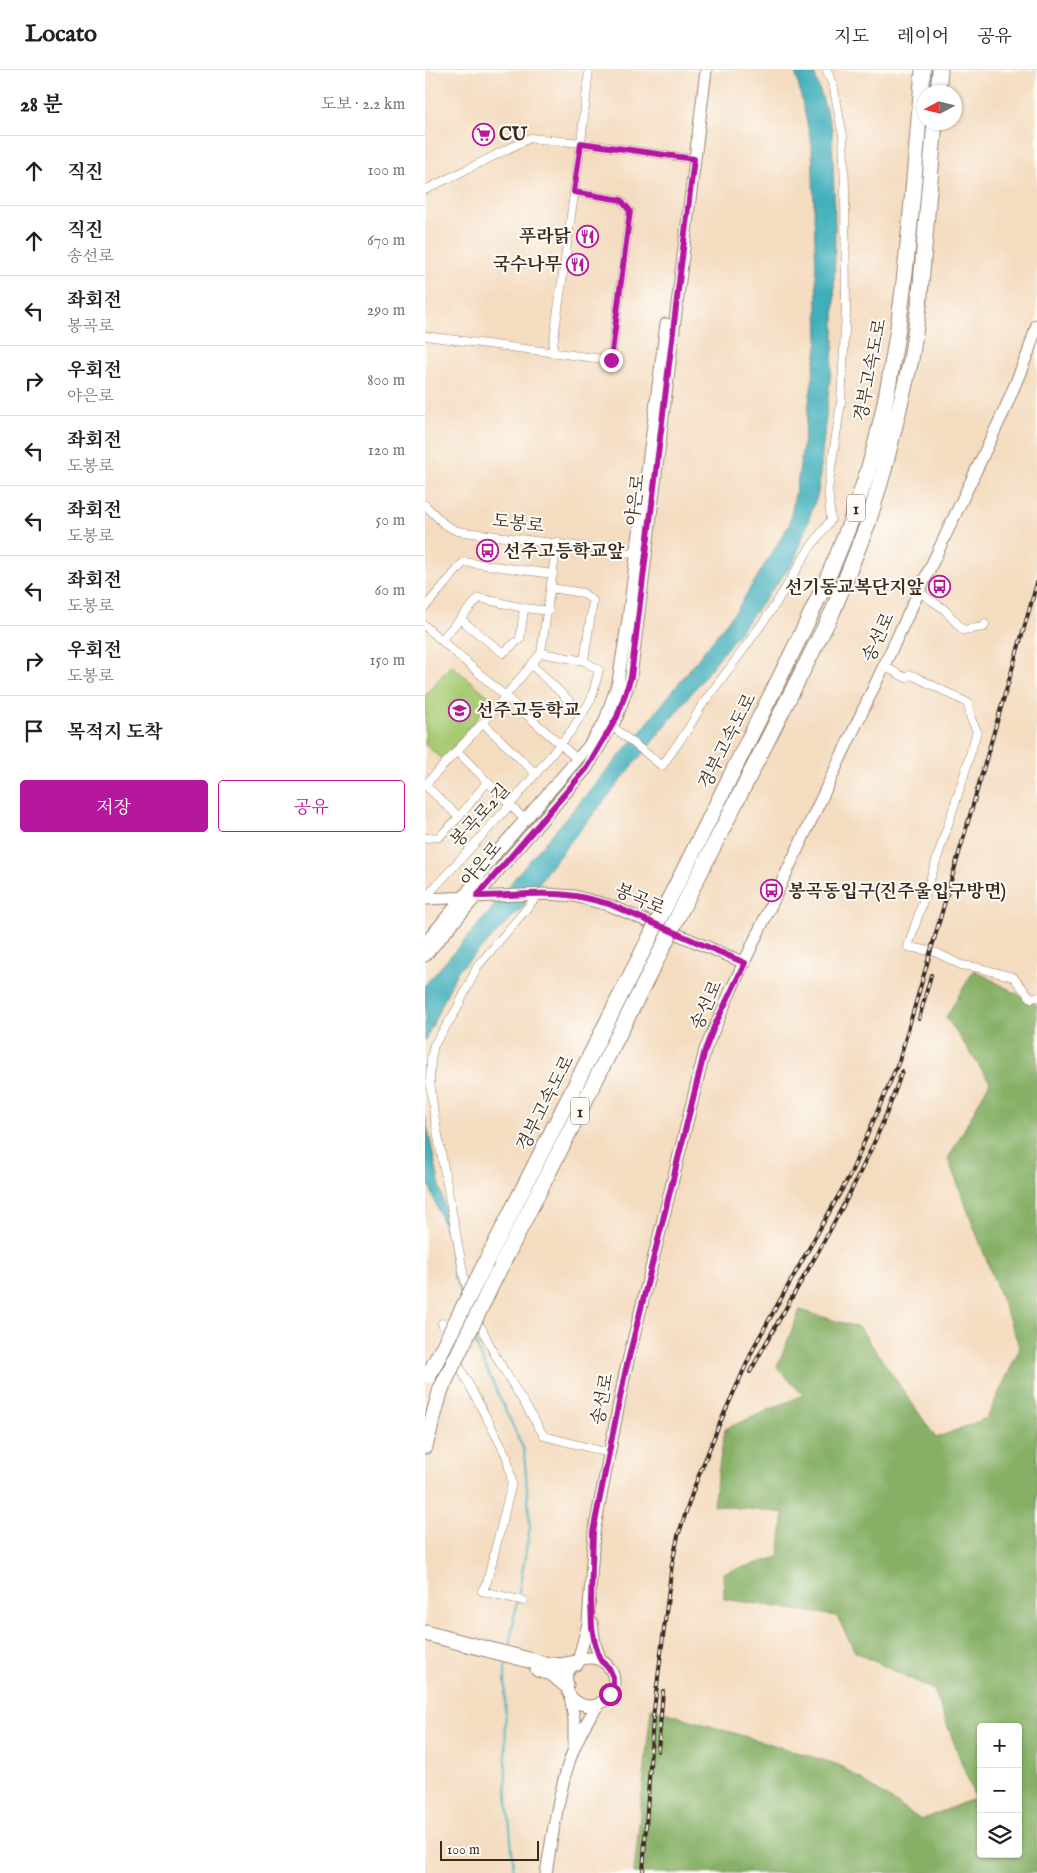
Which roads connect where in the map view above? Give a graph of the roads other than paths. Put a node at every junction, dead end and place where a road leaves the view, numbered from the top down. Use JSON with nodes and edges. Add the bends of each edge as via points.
{"nodes":[{"id":1,"x":589,"y":70,"type":"edge"},
{"id":2,"x":698,"y":70,"type":"edge"},
{"id":3,"x":705,"y":70,"type":"edge"},
{"id":4,"x":827,"y":70,"type":"edge"},
{"id":5,"x":923,"y":70,"type":"edge"},
{"id":6,"x":940,"y":70,"type":"edge"},
{"id":7,"x":939,"y":85,"type":"edge"},
{"id":8,"x":934,"y":130,"type":"edge"},
{"id":9,"x":581,"y":143,"type":"junction"},
{"id":10,"x":690,"y":159,"type":"junction"},
{"id":11,"x":425,"y":190,"type":"edge"},
{"id":12,"x":574,"y":192,"type":"junction"},
{"id":13,"x":1037,"y":325,"type":"edge"},
{"id":14,"x":425,"y":336,"type":"edge"},
{"id":15,"x":552,"y":353,"type":"junction"},
{"id":16,"x":425,"y":506,"type":"edge"},
{"id":17,"x":557,"y":542,"type":"junction"},
{"id":18,"x":641,"y":554,"type":"junction"},
{"id":19,"x":553,"y":574,"type":"junction"},
{"id":20,"x":551,"y":588,"type":"junction"},
{"id":21,"x":919,"y":592,"type":"junction"},
{"id":22,"x":425,"y":607,"type":"edge"},
{"id":23,"x":524,"y":608,"type":"junction"},
{"id":24,"x":549,"y":611,"type":"junction"},
{"id":25,"x":460,"y":619,"type":"junction"},
{"id":26,"x":985,"y":624,"type":"dead end"},
{"id":27,"x":425,"y":626,"type":"edge"},
{"id":28,"x":441,"y":640,"type":"junction"},
{"id":29,"x":541,"y":653,"type":"junction"},
{"id":30,"x":584,"y":661,"type":"junction"},
{"id":31,"x":532,"y":665,"type":"junction"},
{"id":32,"x":883,"y":666,"type":"junction"},
{"id":33,"x":506,"y":697,"type":"junction"},
{"id":34,"x":583,"y":714,"type":"junction"},
{"id":35,"x":483,"y":723,"type":"junction"},
{"id":36,"x":612,"y":726,"type":"junction"},
{"id":37,"x":561,"y":745,"type":"junction"},
{"id":38,"x":458,"y":752,"type":"junction"},
{"id":39,"x":577,"y":759,"type":"junction"},
{"id":40,"x":536,"y":774,"type":"junction"},
{"id":41,"x":487,"y":782,"type":"junction"},
{"id":42,"x":425,"y":785,"type":"edge"},
{"id":43,"x":510,"y":805,"type":"junction"},
{"id":44,"x":459,"y":816,"type":"junction"},
{"id":45,"x":525,"y":820,"type":"junction"},
{"id":46,"x":425,"y":838,"type":"edge"},
{"id":47,"x":538,"y":895,"type":"junction"},
{"id":48,"x":464,"y":896,"type":"junction"},
{"id":49,"x":477,"y":896,"type":"junction"},
{"id":50,"x":425,"y":898,"type":"edge"},
{"id":51,"x":425,"y":943,"type":"edge"},
{"id":52,"x":425,"y":956,"type":"edge"},
{"id":53,"x":745,"y":963,"type":"junction"},
{"id":54,"x":1037,"y":997,"type":"edge"},
{"id":55,"x":442,"y":1323,"type":"dead end"},
{"id":56,"x":426,"y":1380,"type":"edge"},
{"id":57,"x":441,"y":1389,"type":"junction"},
{"id":58,"x":425,"y":1425,"type":"edge"},
{"id":59,"x":425,"y":1446,"type":"edge"},
{"id":60,"x":609,"y":1453,"type":"junction"},
{"id":61,"x":524,"y":1600,"type":"dead end"},
{"id":62,"x":591,"y":1601,"type":"junction"},
{"id":63,"x":425,"y":1633,"type":"edge"},
{"id":64,"x":425,"y":1640,"type":"edge"},
{"id":65,"x":463,"y":1646,"type":"junction"},
{"id":66,"x":521,"y":1661,"type":"junction"},
{"id":67,"x":601,"y":1661,"type":"junction"},
{"id":68,"x":577,"y":1662,"type":"junction"},
{"id":69,"x":568,"y":1690,"type":"junction"},
{"id":70,"x":601,"y":1702,"type":"junction"},
{"id":71,"x":573,"y":1749,"type":"junction"},
{"id":72,"x":545,"y":1873,"type":"edge"}],
"edges":[{"from":1,"to":9,"type":"street"},
{"from":2,"to":10,"type":"street","name":"야은로"},
{"from":3,"to":10,"type":"street","name":"야은로"},
{"from":4,"to":36,"type":"street","via":[[843,136],[845,198],[845,312],[841,402],[828,489],[831,520],[662,766]]},
{"from":5,"to":56,"type":"highway","name":"경부고속도로","number":"1","bridge":true,"via":[[896,347],[874,448],[857,506],[800,639]]},
{"from":6,"to":7,"type":"highway"},
{"from":8,"to":57,"type":"highway","name":"경부고속도로","number":"1","bridge":true,"via":[[919,306],[911,360],[868,523],[833,611]]},
{"from":9,"to":10,"type":"street"},
{"from":9,"to":11,"type":"street","via":[[530,138]]},
{"from":9,"to":12,"type":"street"},
{"from":10,"to":18,"type":"street","name":"야은로"},
{"from":12,"to":15,"type":"street"},
{"from":12,"to":15,"type":"street","via":[[621,200],[630,211],[611,360]]},
{"from":13,"to":21,"type":"street","name":"송선로","via":[[1005,409]]},
{"from":14,"to":15,"type":"street"},
{"from":16,"to":17,"type":"street","name":"도봉로","via":[[457,531]]},
{"from":17,"to":18,"type":"street","name":"도봉로"},
{"from":17,"to":19,"type":"street"},
{"from":18,"to":36,"type":"street","name":"야은로","via":[[631,677]]},
{"from":18,"to":39,"type":"street","name":"야은로","via":[[618,682],[604,723]]},
{"from":19,"to":20,"type":"street"},
{"from":19,"to":22,"type":"street","via":[[464,562]]},
{"from":20,"to":24,"type":"street"},
{"from":20,"to":30,"type":"street","via":[[583,593],[593,600]]},
{"from":21,"to":26,"type":"street","via":[[944,609],[963,630],[984,627]]},
{"from":21,"to":32,"type":"street","name":"송선로"},
{"from":23,"to":24,"type":"street"},
{"from":23,"to":25,"type":"street","via":[[479,598]]},
{"from":23,"to":25,"type":"street","via":[[520,639],[503,653]]},
{"from":24,"to":29,"type":"street"},
{"from":25,"to":28,"type":"street"},
{"from":27,"to":28,"type":"street"},
{"from":28,"to":33,"type":"street"},
{"from":29,"to":30,"type":"street"},
{"from":29,"to":31,"type":"street"},
{"from":30,"to":34,"type":"street","name":"봉곡로2길","via":[[599,670],[591,700]]},
{"from":31,"to":33,"type":"street"},
{"from":31,"to":34,"type":"street"},
{"from":32,"to":53,"type":"street","name":"송선로"},
{"from":32,"to":54,"type":"street","via":[[907,678],[914,676],[968,703],[977,731],[908,947],[934,952],[961,966],[1013,977],[1031,998]]},
{"from":33,"to":35,"type":"street"},
{"from":33,"to":37,"type":"street"},
{"from":34,"to":37,"type":"street","name":"봉곡로2길"},
{"from":35,"to":38,"type":"street"},
{"from":35,"to":40,"type":"street"},
{"from":36,"to":49,"type":"street","name":"야은로","via":[[587,768]]},
{"from":37,"to":39,"type":"street"},
{"from":37,"to":40,"type":"street","name":"봉곡로2길"},
{"from":38,"to":41,"type":"street"},
{"from":38,"to":42,"type":"street"},
{"from":39,"to":45,"type":"street","name":"야은로"},
{"from":40,"to":43,"type":"street","name":"봉곡로2길"},
{"from":41,"to":43,"type":"street"},
{"from":41,"to":44,"type":"street"},
{"from":42,"to":44,"type":"street"},
{"from":43,"to":45,"type":"street"},
{"from":43,"to":50,"type":"street","name":"봉곡로2길"},
{"from":44,"to":46,"type":"street","via":[[439,837]]},
{"from":45,"to":48,"type":"street","name":"야은로"},
{"from":47,"to":49,"type":"street","name":"봉곡로"},
{"from":47,"to":53,"type":"street","name":"봉곡로","via":[[574,896],[609,904]]},
{"from":47,"to":60,"type":"street","via":[[477,967],[457,1009],[434,1045],[430,1081],[464,1277],[473,1311],[495,1355],[544,1436]]},
{"from":48,"to":49,"type":"street","name":"봉곡로"},
{"from":48,"to":50,"type":"street","name":"봉곡로"},
{"from":48,"to":51,"type":"street","name":"야은로"},
{"from":49,"to":52,"type":"street","name":"야은로"},
{"from":53,"to":60,"type":"street","name":"송선로","via":[[705,1050],[625,1373]]},
{"from":55,"to":61,"type":"street","via":[[453,1354],[507,1457],[511,1483],[482,1591]]},
{"from":57,"to":58,"type":"highway","name":"경부고속도로","number":"1"},
{"from":57,"to":59,"type":"highway"},
{"from":60,"to":62,"type":"street","name":"송선로","via":[[593,1532]]},
{"from":62,"to":67,"type":"street","via":[[593,1635]]},
{"from":62,"to":68,"type":"street","via":[[586,1634]]},
{"from":63,"to":65,"type":"highway"},
{"from":64,"to":65,"type":"highway"},
{"from":65,"to":66,"type":"highway"},
{"from":66,"to":68,"type":"highway","via":[[553,1665]]},
{"from":66,"to":69,"type":"highway","via":[[552,1673]]},
{"from":67,"to":68,"type":"street","via":[[590,1658]]},
{"from":67,"to":70,"type":"street","via":[[611,1671],[613,1683],[610,1694]]},
{"from":68,"to":69,"type":"street","via":[[568,1673]]},
{"from":69,"to":70,"type":"street","via":[[575,1700],[584,1705]]},
{"from":69,"to":71,"type":"street","via":[[575,1726]]},
{"from":70,"to":71,"type":"street","via":[[587,1720]]},
{"from":71,"to":72,"type":"street"}]}
